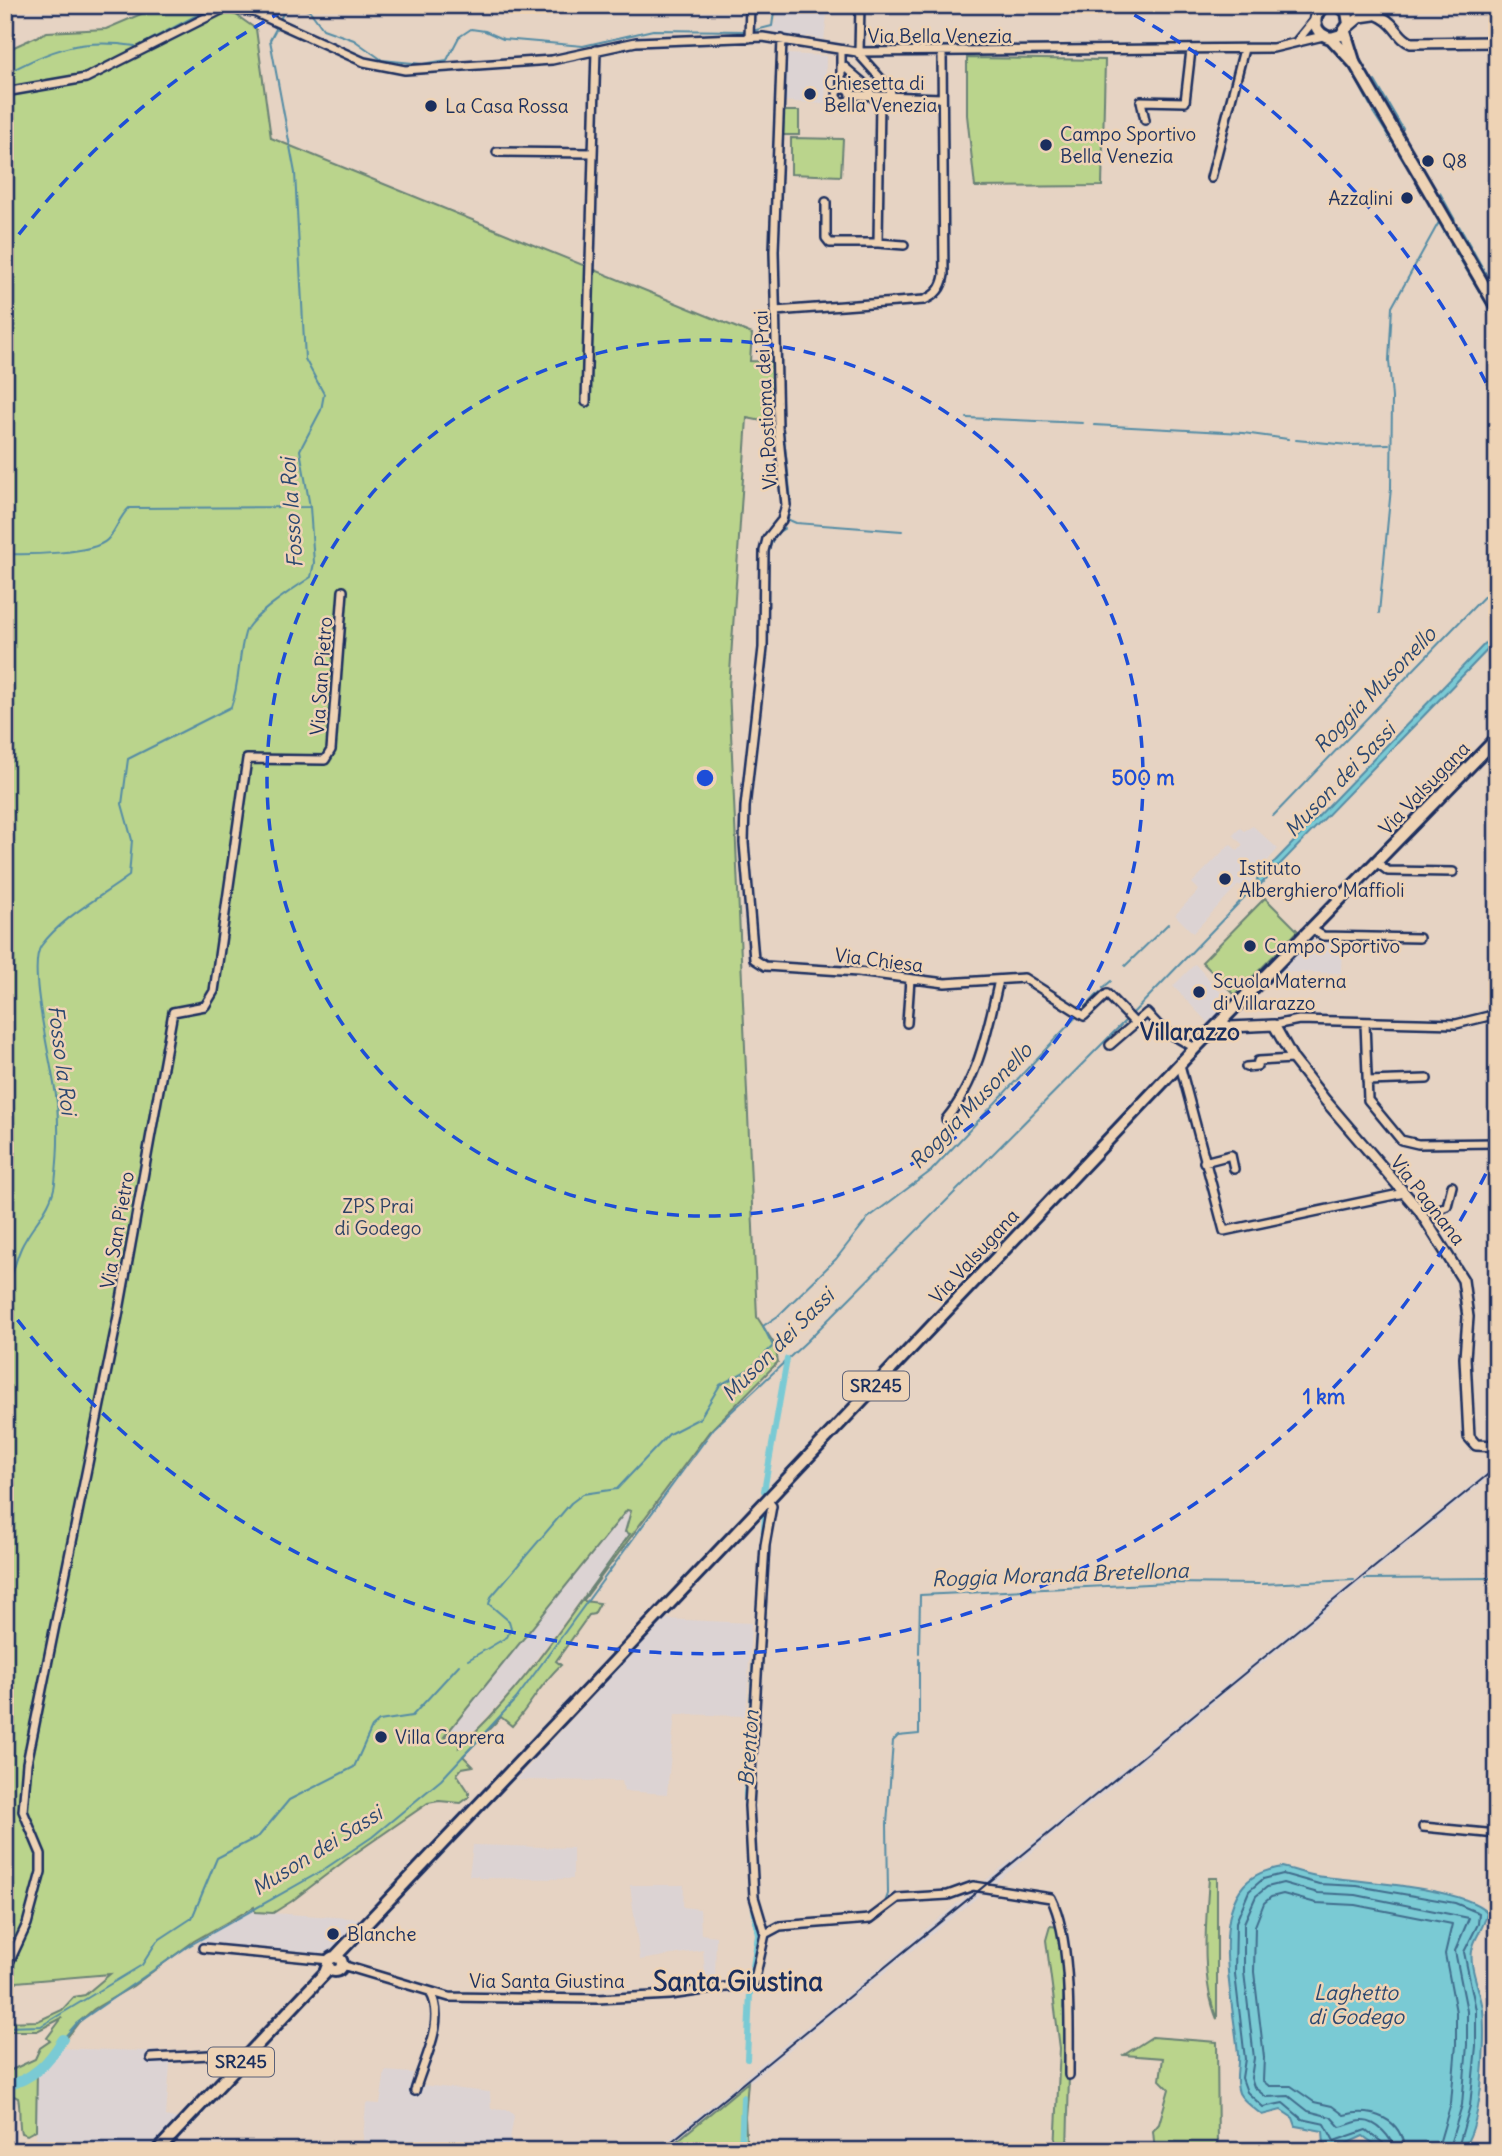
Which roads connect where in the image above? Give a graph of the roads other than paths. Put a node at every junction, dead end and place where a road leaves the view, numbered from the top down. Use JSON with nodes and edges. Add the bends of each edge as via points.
{"nodes":[{"id":1,"x":750,"y":5,"type":"edge"},
{"id":2,"x":860,"y":5,"type":"edge"},
{"id":3,"x":1325,"y":5,"type":"edge"},
{"id":4,"x":1342,"y":7,"type":"edge"},
{"id":5,"x":1314,"y":14,"type":"edge"},
{"id":6,"x":1374,"y":15,"type":"junction"},
{"id":7,"x":1346,"y":30,"type":"junction"},
{"id":8,"x":749,"y":34,"type":"junction"},
{"id":9,"x":1327,"y":37,"type":"junction"},
{"id":10,"x":782,"y":39,"type":"junction"},
{"id":11,"x":1497,"y":42,"type":"edge"},
{"id":12,"x":1486,"y":43,"type":"junction"},
{"id":13,"x":1287,"y":47,"type":"junction"},
{"id":14,"x":1244,"y":49,"type":"junction"},
{"id":15,"x":596,"y":50,"type":"junction"},
{"id":16,"x":1191,"y":50,"type":"junction"},
{"id":17,"x":1497,"y":50,"type":"edge"},
{"id":18,"x":841,"y":51,"type":"junction"},
{"id":19,"x":858,"y":52,"type":"junction"},
{"id":20,"x":942,"y":53,"type":"junction"},
{"id":21,"x":841,"y":64,"type":"junction"},
{"id":22,"x":1355,"y":64,"type":"junction"},
{"id":23,"x":5,"y":92,"type":"edge"},
{"id":24,"x":876,"y":97,"type":"junction"},
{"id":25,"x":892,"y":98,"type":"junction"},
{"id":26,"x":942,"y":98,"type":"junction"},
{"id":27,"x":1145,"y":120,"type":"dead end"},
{"id":28,"x":497,"y":152,"type":"dead end"},
{"id":29,"x":593,"y":153,"type":"junction"},
{"id":30,"x":1211,"y":178,"type":"dead end"},
{"id":31,"x":826,"y":202,"type":"dead end"},
{"id":32,"x":878,"y":243,"type":"junction"},
{"id":33,"x":904,"y":245,"type":"dead end"},
{"id":34,"x":1497,"y":309,"type":"edge"},
{"id":35,"x":775,"y":311,"type":"junction"},
{"id":36,"x":586,"y":402,"type":"dead end"},
{"id":37,"x":343,"y":591,"type":"dead end"},
{"id":38,"x":1497,"y":738,"type":"edge"},
{"id":39,"x":1376,"y":862,"type":"junction"},
{"id":40,"x":1453,"y":872,"type":"dead end"},
{"id":41,"x":1311,"y":929,"type":"junction"},
{"id":42,"x":1419,"y":937,"type":"dead end"},
{"id":43,"x":756,"y":962,"type":"joint"},
{"id":44,"x":910,"y":979,"type":"junction"},
{"id":45,"x":999,"y":980,"type":"junction"},
{"id":46,"x":1497,"y":1014,"type":"edge"},
{"id":47,"x":1130,"y":1017,"type":"junction"},
{"id":48,"x":907,"y":1023,"type":"dead end"},
{"id":49,"x":1220,"y":1023,"type":"junction"},
{"id":50,"x":1365,"y":1023,"type":"junction"},
{"id":51,"x":1274,"y":1025,"type":"junction"},
{"id":52,"x":1110,"y":1045,"type":"dead end"},
{"id":53,"x":1195,"y":1048,"type":"junction"},
{"id":54,"x":1293,"y":1059,"type":"junction"},
{"id":55,"x":1180,"y":1065,"type":"junction"},
{"id":56,"x":1246,"y":1067,"type":"dead end"},
{"id":57,"x":1427,"y":1079,"type":"dead end"},
{"id":58,"x":1367,"y":1081,"type":"junction"},
{"id":59,"x":946,"y":1119,"type":"dead end"},
{"id":60,"x":1497,"y":1143,"type":"edge"},
{"id":61,"x":1204,"y":1162,"type":"junction"},
{"id":62,"x":1234,"y":1169,"type":"dead end"},
{"id":63,"x":1452,"y":1186,"type":"dead end"},
{"id":64,"x":1404,"y":1193,"type":"junction"},
{"id":65,"x":1419,"y":1210,"type":"junction"},
{"id":66,"x":1497,"y":1446,"type":"edge"},
{"id":67,"x":768,"y":1501,"type":"junction"},
{"id":68,"x":666,"y":1609,"type":"joint"},
{"id":69,"x":1423,"y":1827,"type":"dead end"},
{"id":70,"x":1497,"y":1834,"type":"edge"},
{"id":71,"x":763,"y":1930,"type":"junction"},
{"id":72,"x":203,"y":1948,"type":"dead end"},
{"id":73,"x":334,"y":1963,"type":"junction"},
{"id":74,"x":5,"y":1970,"type":"edge"},
{"id":75,"x":429,"y":1992,"type":"junction"},
{"id":76,"x":151,"y":2058,"type":"dead end"},
{"id":77,"x":244,"y":2059,"type":"junction"},
{"id":78,"x":1069,"y":2075,"type":"dead end"},
{"id":79,"x":415,"y":2091,"type":"dead end"},
{"id":80,"x":157,"y":2151,"type":"edge"}],
"edges":[{"from":1,"to":8,"type":"street"},
{"from":2,"to":19,"type":"street"},
{"from":3,"to":5,"type":"main road"},
{"from":4,"to":6,"type":"street"},
{"from":4,"to":7,"type":"main road","via":[[1349,20]]},
{"from":5,"to":9,"type":"main road","via":[[1316,29]]},
{"from":5,"to":13,"type":"street","via":[[1303,37]]},
{"from":6,"to":7,"type":"street","via":[[1360,17]]},
{"from":6,"to":12,"type":"street","via":[[1411,43]]},
{"from":7,"to":9,"type":"main road"},
{"from":7,"to":22,"type":"main road"},
{"from":8,"to":10,"type":"street","name":"Via Bella Venezia"},
{"from":8,"to":15,"type":"street","name":"Via Bella Venezia","via":[[636,41]]},
{"from":9,"to":13,"type":"street","name":"Via Bella Venezia"},
{"from":9,"to":22,"type":"main road"},
{"from":10,"to":18,"type":"street","name":"Via Bella Venezia"},
{"from":10,"to":35,"type":"street","name":"Via Postioma dei Prai"},
{"from":11,"to":12,"type":"street"},
{"from":12,"to":17,"type":"street"},
{"from":13,"to":14,"type":"street","name":"Via Bella Venezia"},
{"from":14,"to":16,"type":"street","name":"Via Bella Venezia"},
{"from":14,"to":30,"type":"street"},
{"from":15,"to":23,"type":"street","name":"Via Bella Venezia","via":[[541,62],[393,69],[364,62],[247,10],[225,8],[86,78]]},
{"from":15,"to":29,"type":"street"},
{"from":16,"to":20,"type":"street","name":"Via Bella Venezia"},
{"from":16,"to":27,"type":"street","via":[[1185,102],[1141,101]]},
{"from":18,"to":19,"type":"street","name":"Via Bella Venezia"},
{"from":18,"to":21,"type":"street"},
{"from":19,"to":20,"type":"street","name":"Via Bella Venezia"},
{"from":19,"to":25,"type":"street","via":[[890,89]]},
{"from":20,"to":26,"type":"street"},
{"from":21,"to":24,"type":"street"},
{"from":21,"to":24,"type":"street","via":[[841,89],[849,89],[851,95]]},
{"from":22,"to":34,"type":"main road"},
{"from":24,"to":25,"type":"street"},
{"from":24,"to":32,"type":"street"},
{"from":25,"to":26,"type":"street"},
{"from":26,"to":35,"type":"street","via":[[944,275],[938,291],[924,300]]},
{"from":28,"to":29,"type":"street"},
{"from":29,"to":36,"type":"street"},
{"from":31,"to":32,"type":"street","via":[[830,243]]},
{"from":32,"to":33,"type":"street"},
{"from":35,"to":43,"type":"street","name":"Via Postioma dei Prai","via":[[778,428],[786,505],[764,551],[763,648],[745,807],[746,871]]},
{"from":37,"to":74,"type":"street","name":"Via San Pietro","via":[[331,750],[325,760],[247,759],[214,991],[205,1006],[173,1012],[118,1316],[27,1763],[23,1811],[41,1854],[41,1872],[27,1924]]},
{"from":38,"to":39,"type":"main road","name":"Via Valsugana","number":"SR245"},
{"from":39,"to":40,"type":"street","name":"Via Valsugana","via":[[1388,871]]},
{"from":39,"to":41,"type":"main road","name":"Via Valsugana","number":"SR245"},
{"from":41,"to":42,"type":"street","via":[[1323,936]]},
{"from":41,"to":49,"type":"main road","name":"Via Valsugana","number":"SR245"},
{"from":43,"to":44,"type":"street","name":"Via Chiesa"},
{"from":44,"to":45,"type":"street","name":"Via Chiesa"},
{"from":44,"to":48,"type":"street"},
{"from":45,"to":47,"type":"street","name":"Via Chiesa","via":[[1031,980],[1084,1016],[1107,995]]},
{"from":45,"to":59,"type":"street","via":[[978,1061]]},
{"from":46,"to":50,"type":"street","via":[[1456,1024]]},
{"from":47,"to":52,"type":"street"},
{"from":47,"to":53,"type":"street","name":"Via Chiesa","via":[[1147,1013],[1162,1029]]},
{"from":49,"to":51,"type":"street","via":[[1230,1027]]},
{"from":49,"to":53,"type":"main road","name":"Via Valsugana","number":"SR245"},
{"from":50,"to":51,"type":"street","via":[[1299,1020]]},
{"from":50,"to":58,"type":"street"},
{"from":51,"to":54,"type":"street","name":"Via Pagnana"},
{"from":53,"to":55,"type":"main road","name":"Via Valsugana","number":"SR245"},
{"from":54,"to":56,"type":"street","via":[[1258,1061],[1256,1066]]},
{"from":54,"to":64,"type":"street","name":"Via Pagnana"},
{"from":55,"to":61,"type":"street"},
{"from":55,"to":67,"type":"main road","name":"Via Valsugana","number":"SR245"},
{"from":57,"to":58,"type":"street"},
{"from":58,"to":60,"type":"street","via":[[1367,1100],[1401,1140]]},
{"from":61,"to":62,"type":"street","via":[[1231,1155]]},
{"from":61,"to":64,"type":"street","via":[[1224,1231]]},
{"from":63,"to":65,"type":"street","via":[[1447,1206]]},
{"from":64,"to":65,"type":"street","name":"Via Pagnana"},
{"from":65,"to":66,"type":"street","name":"Via Pagnana","via":[[1456,1265],[1465,1289],[1469,1437],[1476,1444]]},
{"from":67,"to":68,"type":"main road","name":"Via Valsugana","number":"SR245"},
{"from":67,"to":71,"type":"street","via":[[749,1806],[751,1872]]},
{"from":68,"to":73,"type":"main road","name":"SR245","number":"SR245"},
{"from":69,"to":70,"type":"street"},
{"from":71,"to":75,"type":"street","name":"Via Santa Giustina","via":[[756,1981],[748,1984],[670,1995],[598,1998],[449,1997]]},
{"from":71,"to":78,"type":"street","via":[[870,1919],[898,1898],[948,1895],[972,1886],[1051,1898],[1065,1969]]},
{"from":72,"to":73,"type":"street","name":"Via Santa Giustina"},
{"from":73,"to":75,"type":"street","name":"Via Santa Giustina"},
{"from":73,"to":77,"type":"main road","name":"SR245","number":"SR245"},
{"from":75,"to":79,"type":"street","via":[[436,2003],[434,2031]]},
{"from":76,"to":77,"type":"street","via":[[239,2054]]},
{"from":77,"to":80,"type":"main road","name":"SR245","number":"SR245"}]}
